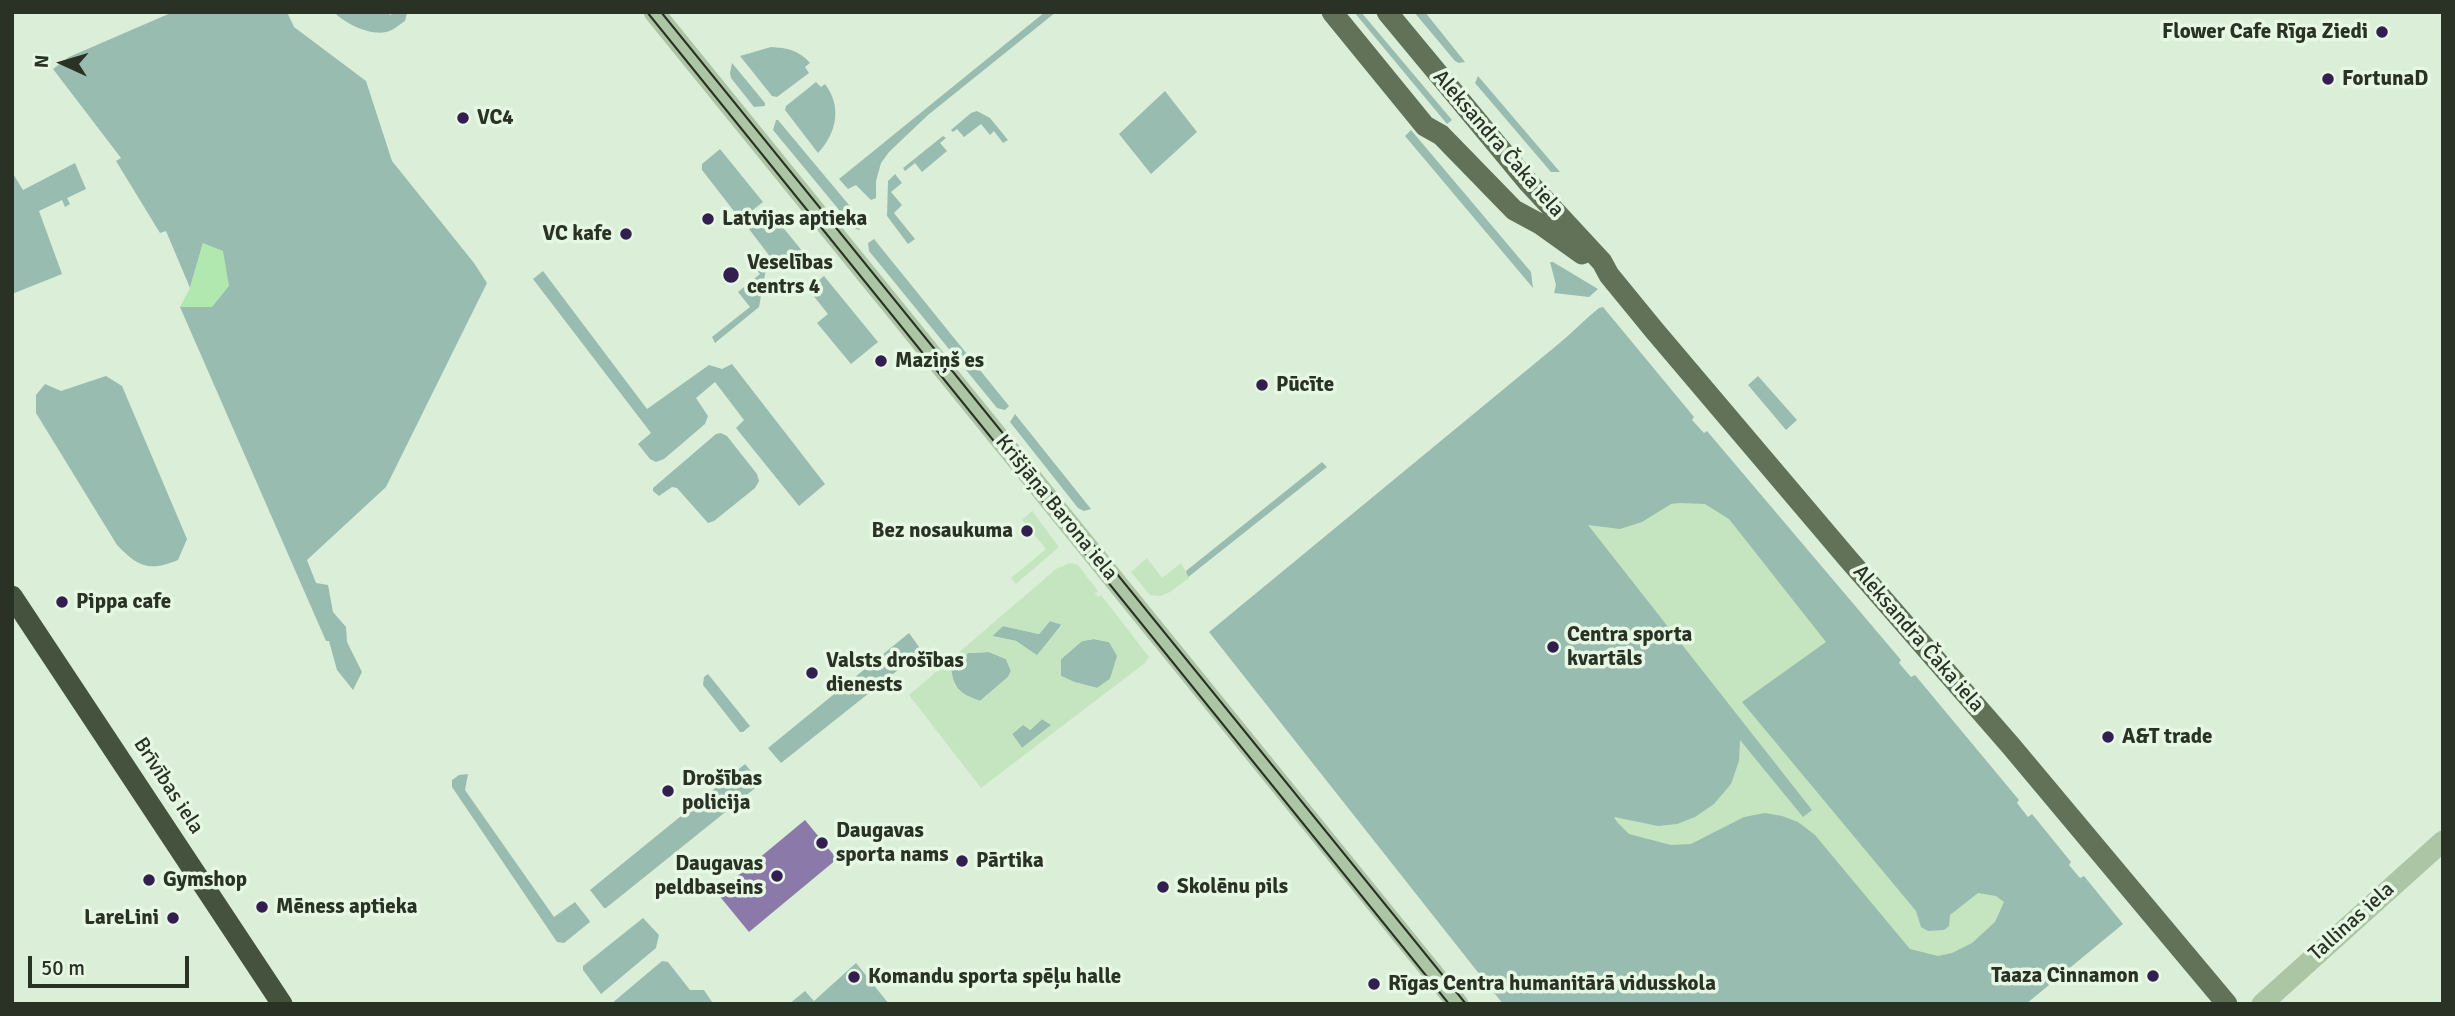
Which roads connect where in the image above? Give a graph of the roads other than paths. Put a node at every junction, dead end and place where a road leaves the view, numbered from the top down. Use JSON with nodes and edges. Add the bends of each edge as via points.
{"nodes":[{"id":1,"x":654,"y":12,"type":"edge"},
{"id":2,"x":1332,"y":12,"type":"edge"},
{"id":3,"x":1387,"y":12,"type":"edge"},
{"id":4,"x":1609,"y":275,"type":"junction"},
{"id":5,"x":12,"y":596,"type":"edge"},
{"id":6,"x":2443,"y":841,"type":"edge"},
{"id":7,"x":282,"y":1004,"type":"edge"},
{"id":8,"x":1458,"y":1004,"type":"edge"},
{"id":9,"x":2227,"y":1004,"type":"edge"},
{"id":10,"x":2262,"y":1004,"type":"edge"}],
"edges":[{"from":1,"to":8,"type":"street","name":"Krišjāņa Barona iela"},
{"from":2,"to":4,"type":"main road","name":"Aleksandra Čaka iela","via":[[1425,126],[1441,135],[1514,210]]},
{"from":3,"to":4,"type":"main road","name":"Aleksandra Čaka iela"},
{"from":4,"to":9,"type":"main road","name":"Aleksandra Čaka iela"},
{"from":5,"to":7,"type":"highway","name":"Brīvības iela"},
{"from":6,"to":10,"type":"street","name":"Tallinas iela"}]}
